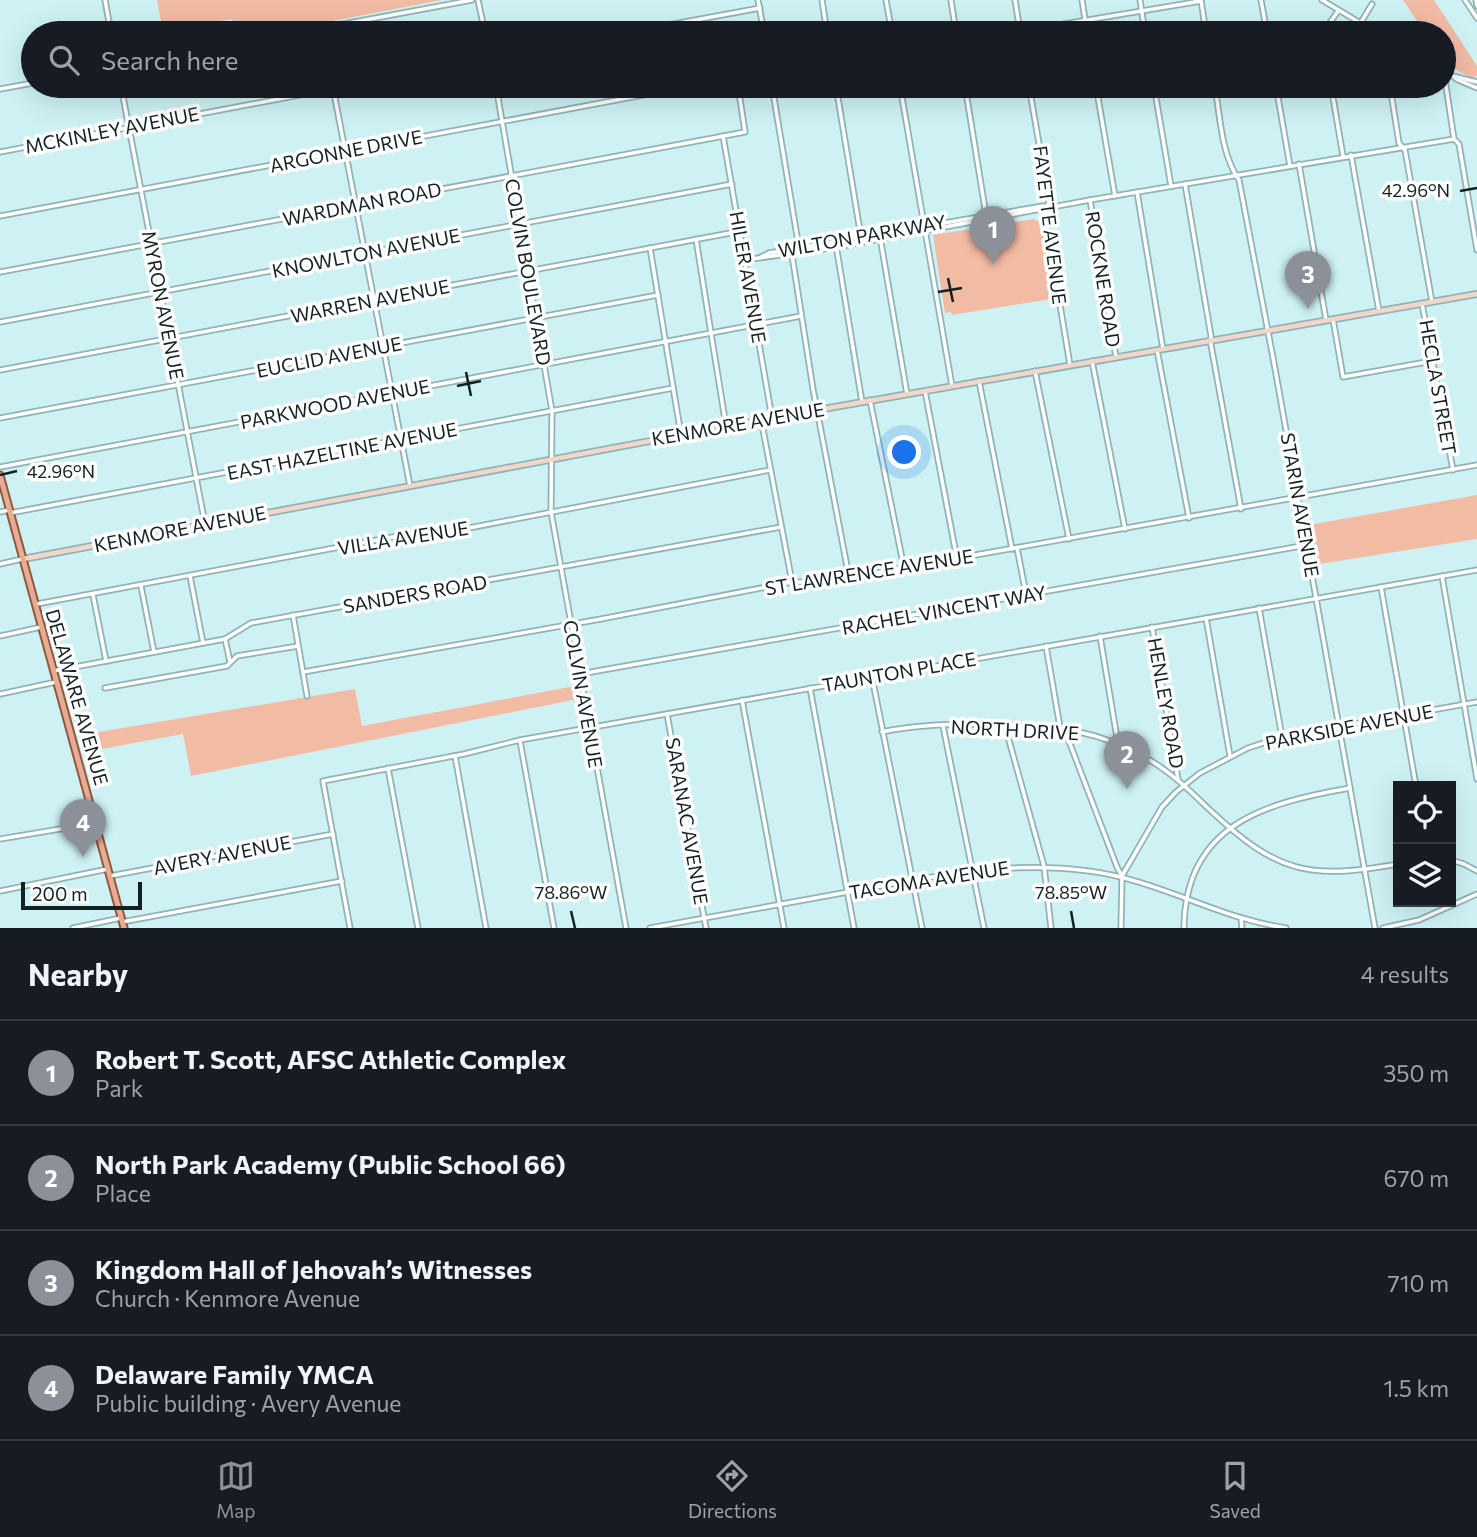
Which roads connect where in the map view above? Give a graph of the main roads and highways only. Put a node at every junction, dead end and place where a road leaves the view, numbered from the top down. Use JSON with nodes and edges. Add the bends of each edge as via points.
{"nodes":[{"id":1,"x":1477,"y":294,"type":"edge"},
{"id":2,"x":0,"y":475,"type":"edge"},
{"id":3,"x":22,"y":559,"type":"junction"},
{"id":4,"x":122,"y":923,"type":"edge"}],
"edges":[{"from":1,"to":3,"type":"main road","name":"KENMORE AVENUE","via":[[761,419]]},
{"from":2,"to":3,"type":"main road","name":"DELAWARE AVENUE"},
{"from":3,"to":4,"type":"main road","name":"DELAWARE AVENUE"}]}
